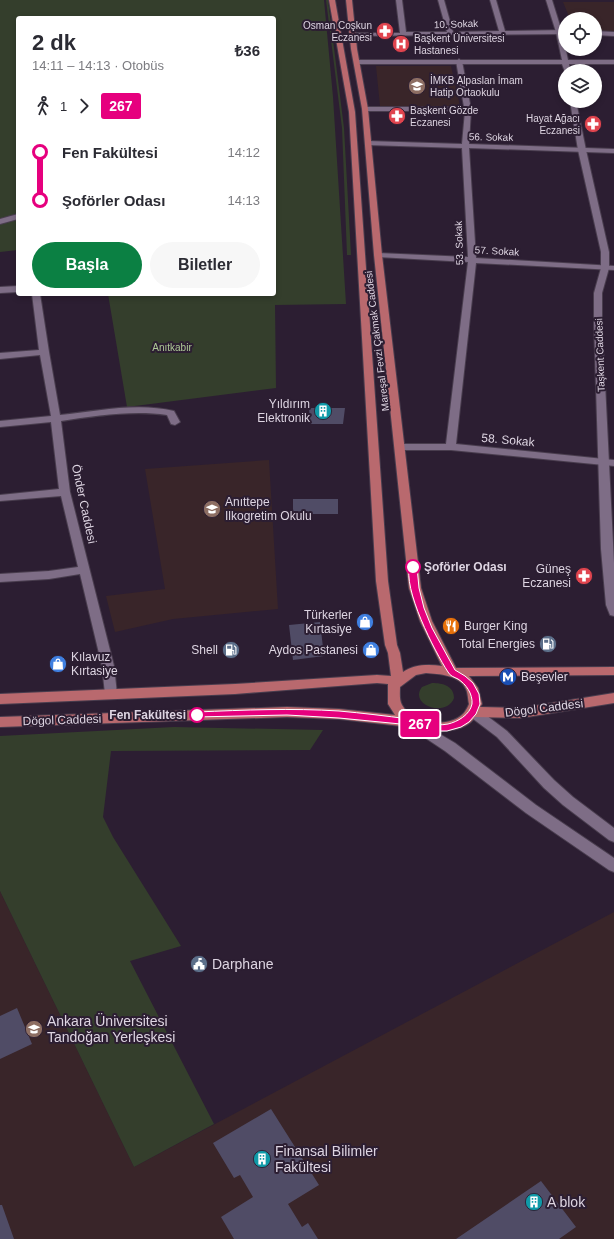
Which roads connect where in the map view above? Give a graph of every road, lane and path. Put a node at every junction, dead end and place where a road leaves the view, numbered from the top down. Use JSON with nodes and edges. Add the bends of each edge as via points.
{"nodes":[{"id":1,"x":332,"y":0,"type":"edge"},
{"id":2,"x":349,"y":0,"type":"edge"},
{"id":3,"x":399,"y":0,"type":"edge"},
{"id":4,"x":441,"y":0,"type":"edge"},
{"id":5,"x":494,"y":0,"type":"edge"},
{"id":6,"x":549,"y":0,"type":"edge"},
{"id":7,"x":558,"y":22,"type":"edge"},
{"id":8,"x":502,"y":32,"type":"junction"},
{"id":9,"x":558,"y":32,"type":"edge"},
{"id":10,"x":446,"y":33,"type":"junction"},
{"id":11,"x":602,"y":33,"type":"edge"},
{"id":12,"x":353,"y":34,"type":"junction"},
{"id":13,"x":403,"y":34,"type":"junction"},
{"id":14,"x":614,"y":34,"type":"edge"},
{"id":15,"x":530,"y":40,"type":"dead end"},
{"id":16,"x":553,"y":40,"type":"dead end"},
{"id":17,"x":558,"y":40,"type":"edge"},
{"id":18,"x":564,"y":56,"type":"edge"},
{"id":19,"x":459,"y":61,"type":"junction"},
{"id":20,"x":358,"y":62,"type":"junction"},
{"id":21,"x":565,"y":62,"type":"junction"},
{"id":22,"x":614,"y":62,"type":"edge"},
{"id":23,"x":574,"y":108,"type":"edge"},
{"id":24,"x":365,"y":109,"type":"junction"},
{"id":25,"x":468,"y":109,"type":"junction"},
{"id":26,"x":368,"y":144,"type":"junction"},
{"id":27,"x":465,"y":147,"type":"junction"},
{"id":28,"x":582,"y":150,"type":"junction"},
{"id":29,"x":614,"y":151,"type":"edge"},
{"id":30,"x":16,"y":217,"type":"edge"},
{"id":31,"x":0,"y":222,"type":"edge"},
{"id":32,"x":378,"y":255,"type":"junction"},
{"id":33,"x":472,"y":260,"type":"junction"},
{"id":34,"x":609,"y":268,"type":"edge"},
{"id":35,"x":16,"y":289,"type":"edge"},
{"id":36,"x":0,"y":290,"type":"edge"},
{"id":37,"x":36,"y":296,"type":"edge"},
{"id":38,"x":44,"y":352,"type":"junction"},
{"id":39,"x":0,"y":356,"type":"edge"},
{"id":40,"x":56,"y":419,"type":"junction"},
{"id":41,"x":175,"y":422,"type":"dead end"},
{"id":42,"x":0,"y":424,"type":"edge"},
{"id":43,"x":400,"y":447,"type":"junction"},
{"id":44,"x":451,"y":447,"type":"junction"},
{"id":45,"x":609,"y":462,"type":"edge"},
{"id":46,"x":65,"y":492,"type":"junction"},
{"id":47,"x":0,"y":498,"type":"edge"},
{"id":48,"x":85,"y":570,"type":"junction"},
{"id":49,"x":0,"y":578,"type":"edge"},
{"id":50,"x":614,"y":612,"type":"edge"},
{"id":51,"x":613,"y":670,"type":"edge"},
{"id":52,"x":452,"y":672,"type":"junction"},
{"id":53,"x":398,"y":681,"type":"junction"},
{"id":54,"x":111,"y":694,"type":"junction"},
{"id":55,"x":614,"y":698,"type":"edge"},
{"id":56,"x":0,"y":699,"type":"edge"},
{"id":57,"x":473,"y":712,"type":"junction"},
{"id":58,"x":0,"y":722,"type":"edge"},
{"id":59,"x":411,"y":722,"type":"junction"},
{"id":60,"x":614,"y":836,"type":"edge"},
{"id":61,"x":614,"y":866,"type":"edge"}],
"edges":[{"from":1,"to":53,"type":"main road","name":"Mareşal Fevzi Çakmak Caddesi","via":[[352,112],[382,581]]},
{"from":2,"to":12,"type":"main road","name":"Mareşal Fevzi Çakmak Caddesi"},
{"from":3,"to":13,"type":"street"},
{"from":4,"to":10,"type":"street"},
{"from":5,"to":8,"type":"street"},
{"from":6,"to":7,"type":"street"},
{"from":8,"to":9,"type":"street","name":"10. Sokak"},
{"from":8,"to":10,"type":"street","name":"10. Sokak"},
{"from":10,"to":13,"type":"street","name":"10. Sokak"},
{"from":10,"to":15,"type":"street","via":[[451,38],[462,39]]},
{"from":11,"to":14,"type":"street"},
{"from":12,"to":13,"type":"street","name":"10. Sokak"},
{"from":12,"to":20,"type":"main road","name":"Mareşal Fevzi Çakmak Caddesi"},
{"from":16,"to":17,"type":"street"},
{"from":18,"to":21,"type":"street"},
{"from":19,"to":20,"type":"street"},
{"from":19,"to":21,"type":"street"},
{"from":19,"to":25,"type":"street","name":"53. Sokak"},
{"from":20,"to":24,"type":"main road","name":"Mareşal Fevzi Çakmak Caddesi"},
{"from":21,"to":22,"type":"street"},
{"from":23,"to":28,"type":"street","name":"Taşkent Caddesi"},
{"from":24,"to":25,"type":"street"},
{"from":24,"to":26,"type":"main road","name":"Mareşal Fevzi Çakmak Caddesi"},
{"from":25,"to":27,"type":"street","name":"53. Sokak"},
{"from":26,"to":27,"type":"street","name":"56. Sokak"},
{"from":26,"to":32,"type":"main road","name":"Mareşal Fevzi Çakmak Caddesi"},
{"from":27,"to":28,"type":"street","name":"56. Sokak"},
{"from":27,"to":33,"type":"street","name":"53. Sokak"},
{"from":28,"to":29,"type":"street","name":"56. Sokak"},
{"from":28,"to":34,"type":"street","name":"Taşkent Caddesi"},
{"from":30,"to":31,"type":"street"},
{"from":32,"to":33,"type":"street","name":"57. Sokak"},
{"from":32,"to":43,"type":"main road","name":"Mareşal Fevzi Çakmak Caddesi"},
{"from":33,"to":34,"type":"street","name":"57. Sokak"},
{"from":33,"to":44,"type":"street","name":"53. Sokak"},
{"from":34,"to":45,"type":"street","name":"Taşkent Caddesi","via":[[598,293]]},
{"from":35,"to":36,"type":"street"},
{"from":37,"to":38,"type":"street","name":"Önder Caddesi"},
{"from":38,"to":39,"type":"street"},
{"from":38,"to":40,"type":"street","name":"Önder Caddesi"},
{"from":40,"to":41,"type":"street","via":[[116,411],[158,411],[171,413]]},
{"from":40,"to":42,"type":"street"},
{"from":40,"to":46,"type":"street","name":"Önder Caddesi"},
{"from":43,"to":44,"type":"street","name":"58. Sokak"},
{"from":43,"to":52,"type":"main road","name":"Mareşal Fevzi Çakmak Caddesi","via":[[415,588],[428,628]]},
{"from":44,"to":45,"type":"street","name":"58. Sokak"},
{"from":45,"to":50,"type":"street","name":"Taşkent Caddesi","via":[[606,549]]},
{"from":46,"to":47,"type":"street"},
{"from":46,"to":48,"type":"street","name":"Önder Caddesi"},
{"from":48,"to":49,"type":"street"},
{"from":48,"to":54,"type":"street","name":"Önder Caddesi","via":[[108,666]]},
{"from":51,"to":52,"type":"main road"},
{"from":52,"to":53,"type":"main road","via":[[426,669],[414,671]]},
{"from":52,"to":57,"type":"main road","via":[[462,678],[475,694],[476,704]]},
{"from":53,"to":54,"type":"main road","name":"Dögol Caddesi","via":[[377,679],[235,690]]},
{"from":53,"to":59,"type":"main road","via":[[392,694],[394,705],[400,714]]},
{"from":54,"to":56,"type":"main road","name":"Dögol Caddesi"},
{"from":55,"to":57,"type":"main road","name":"Dögol Caddesi","via":[[520,713]]},
{"from":57,"to":59,"type":"main road","via":[[466,720],[447,728]]},
{"from":57,"to":60,"type":"street","via":[[502,734],[568,801]]},
{"from":58,"to":59,"type":"main road","name":"Dögol Caddesi","via":[[287,712],[339,714]]},
{"from":59,"to":61,"type":"street","via":[[450,747],[531,809]]}]}
